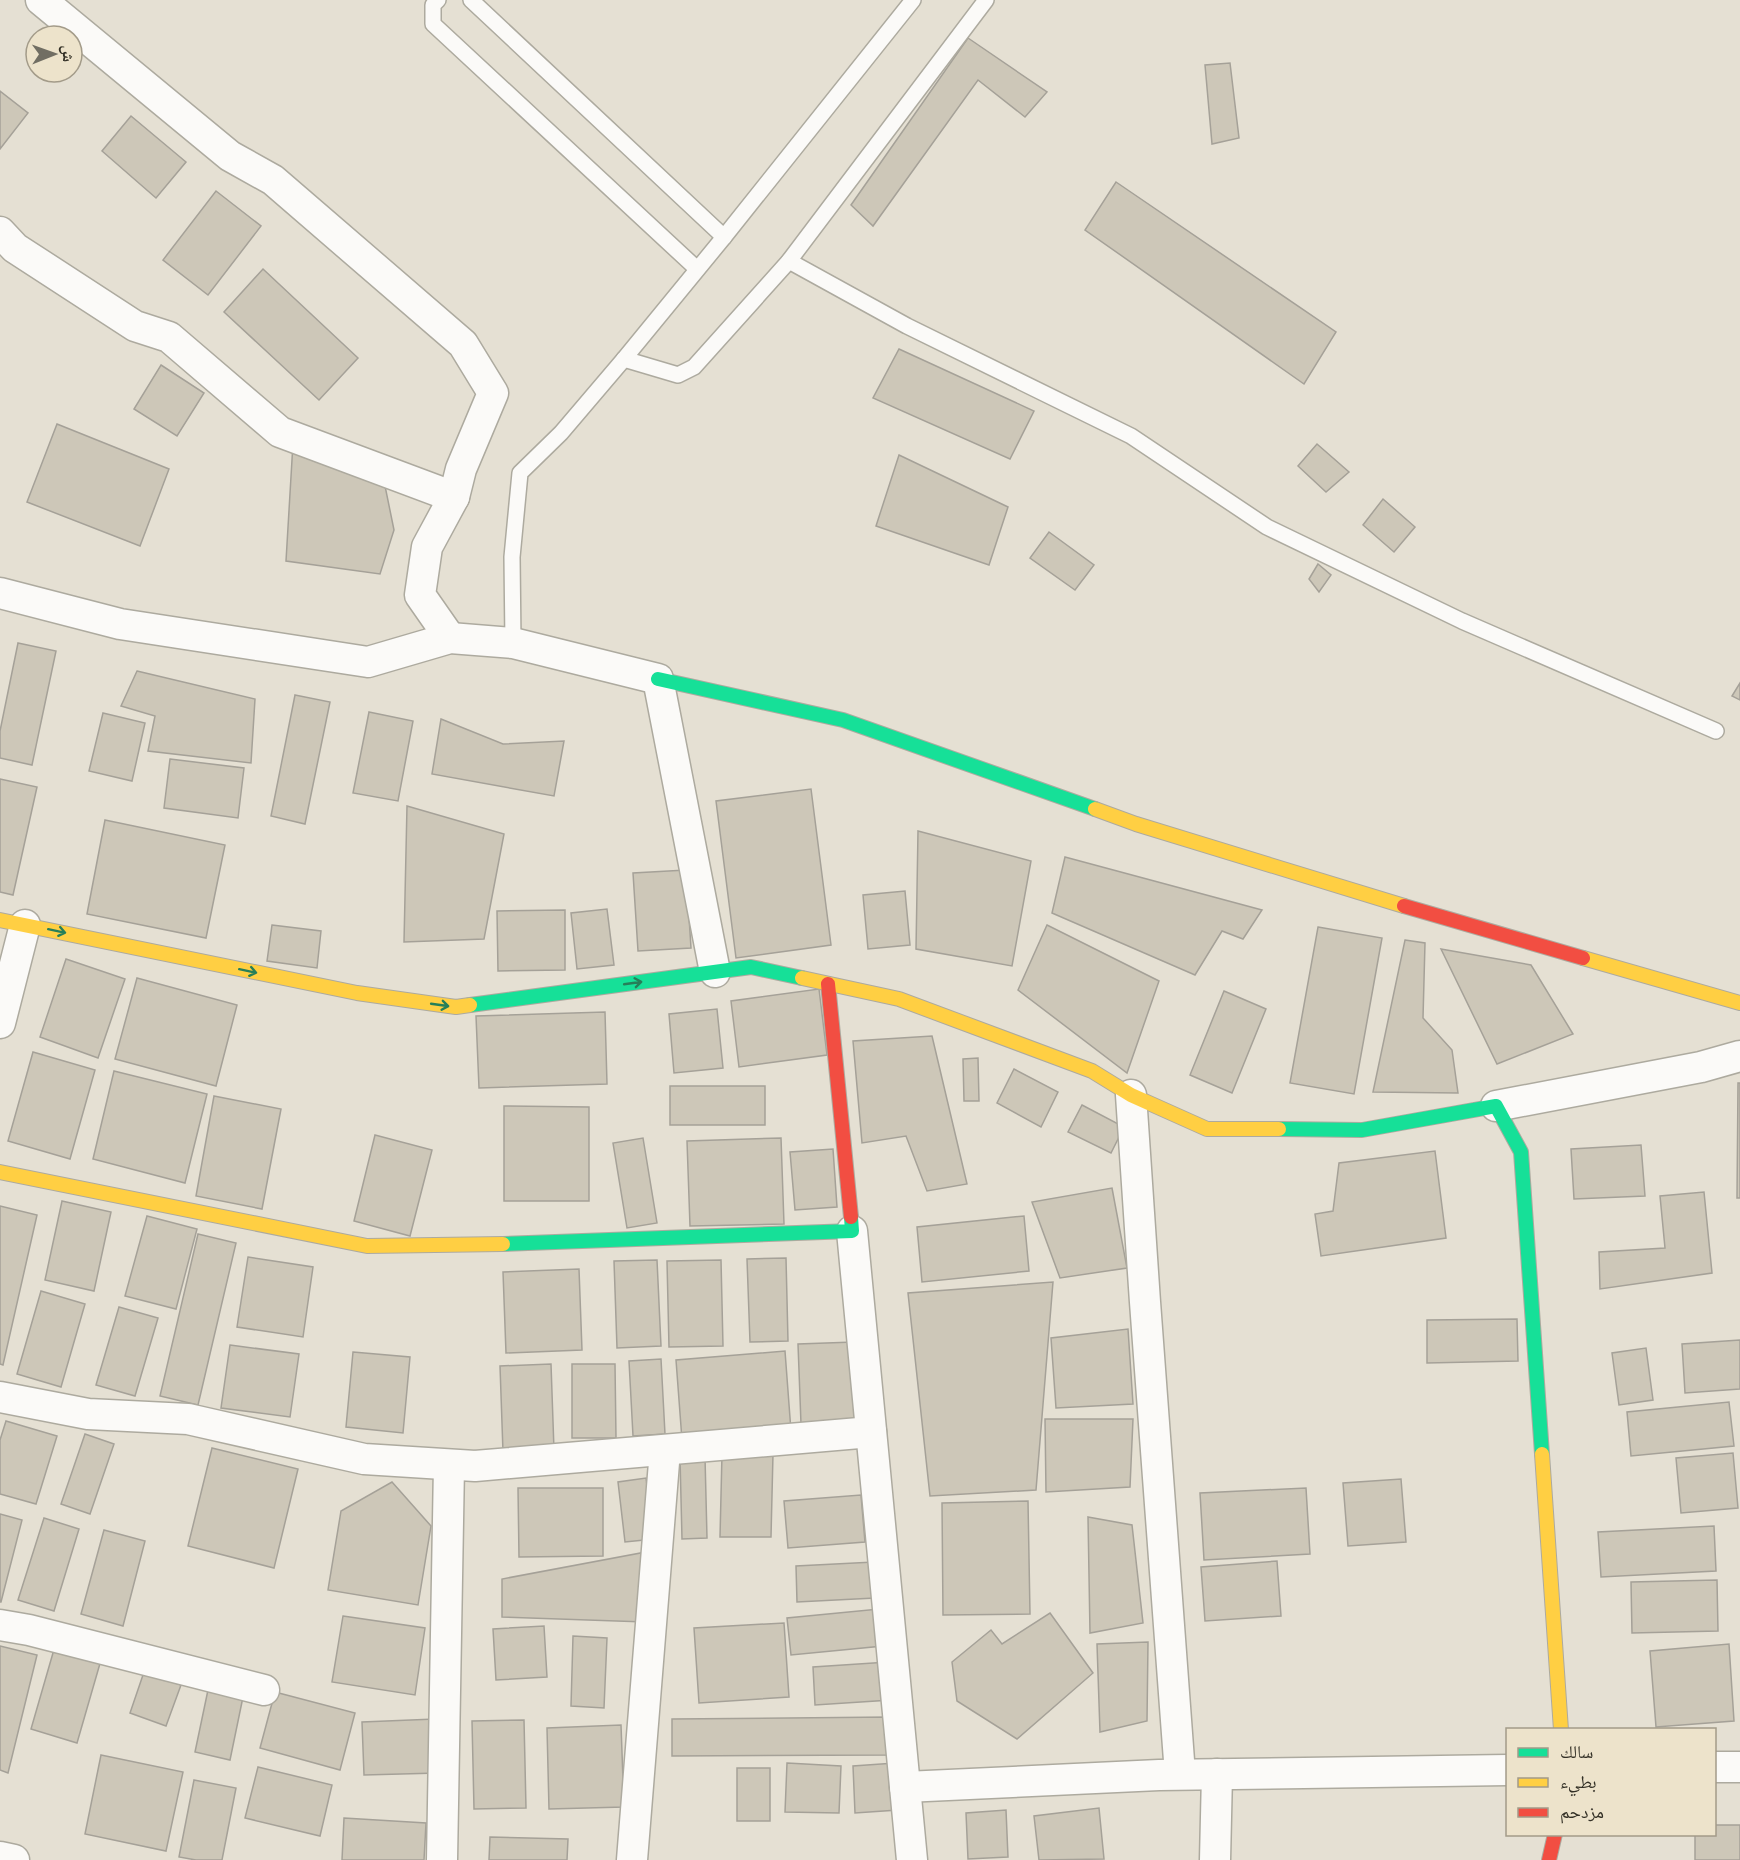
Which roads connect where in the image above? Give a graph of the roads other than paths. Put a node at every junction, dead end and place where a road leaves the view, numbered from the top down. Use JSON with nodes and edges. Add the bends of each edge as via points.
{"nodes":[{"id":1,"x":41,"y":0,"type":"edge"},
{"id":2,"x":438,"y":0,"type":"edge"},
{"id":3,"x":471,"y":0,"type":"edge"},
{"id":4,"x":913,"y":0,"type":"edge"},
{"id":5,"x":986,"y":0,"type":"edge"},
{"id":6,"x":0,"y":232,"type":"edge"},
{"id":7,"x":724,"y":237,"type":"junction"},
{"id":8,"x":789,"y":261,"type":"junction"},
{"id":9,"x":697,"y":269,"type":"junction"},
{"id":10,"x":624,"y":358,"type":"junction"},
{"id":11,"x":454,"y":497,"type":"junction"},
{"id":12,"x":0,"y":593,"type":"edge"},
{"id":13,"x":450,"y":638,"type":"junction"},
{"id":14,"x":513,"y":643,"type":"junction"},
{"id":15,"x":658,"y":679,"type":"junction"},
{"id":16,"x":1716,"y":731,"type":"dead end"},
{"id":17,"x":12,"y":922,"type":"edge"},
{"id":18,"x":715,"y":972,"type":"junction"},
{"id":19,"x":828,"y":984,"type":"junction"},
{"id":20,"x":1740,"y":1003,"type":"edge"},
{"id":21,"x":0,"y":1023,"type":"edge"},
{"id":22,"x":1740,"y":1056,"type":"edge"},
{"id":23,"x":1131,"y":1095,"type":"junction"},
{"id":24,"x":1496,"y":1106,"type":"junction"},
{"id":25,"x":0,"y":1172,"type":"edge"},
{"id":26,"x":852,"y":1231,"type":"junction"},
{"id":27,"x":0,"y":1397,"type":"edge"},
{"id":28,"x":871,"y":1432,"type":"junction"},
{"id":29,"x":665,"y":1450,"type":"junction"},
{"id":30,"x":449,"y":1465,"type":"junction"},
{"id":31,"x":0,"y":1624,"type":"edge"},
{"id":32,"x":264,"y":1690,"type":"dead end"},
{"id":33,"x":1561,"y":1728,"type":"edge"},
{"id":34,"x":1716,"y":1767,"type":"edge"},
{"id":35,"x":1740,"y":1767,"type":"edge"},
{"id":36,"x":1506,"y":1770,"type":"edge"},
{"id":37,"x":1180,"y":1774,"type":"junction"},
{"id":38,"x":1217,"y":1774,"type":"junction"},
{"id":39,"x":905,"y":1786,"type":"junction"},
{"id":40,"x":1555,"y":1836,"type":"edge"},
{"id":41,"x":0,"y":1857,"type":"edge"},
{"id":42,"x":14,"y":1860,"type":"edge"},
{"id":43,"x":442,"y":1860,"type":"edge"},
{"id":44,"x":632,"y":1860,"type":"edge"},
{"id":45,"x":912,"y":1860,"type":"edge"},
{"id":46,"x":1215,"y":1860,"type":"edge"},
{"id":47,"x":1549,"y":1860,"type":"edge"}],
"edges":[{"from":1,"to":11,"type":"street","via":[[230,156],[273,180],[463,344],[493,393],[461,469]]},
{"from":2,"to":9,"type":"lane","via":[[433,5],[433,24]]},
{"from":3,"to":7,"type":"lane"},
{"from":4,"to":7,"type":"lane"},
{"from":5,"to":8,"type":"lane"},
{"from":6,"to":11,"type":"street","via":[[15,248],[135,326],[169,337],[280,432]]},
{"from":7,"to":9,"type":"lane"},
{"from":8,"to":10,"type":"lane","via":[[694,367],[678,375]]},
{"from":8,"to":16,"type":"lane","via":[[907,326],[1131,436],[1267,527],[1462,621]]},
{"from":9,"to":10,"type":"lane"},
{"from":10,"to":14,"type":"lane","via":[[561,433],[520,473],[512,557]]},
{"from":11,"to":13,"type":"street","via":[[427,547],[420,595]]},
{"from":12,"to":13,"type":"street","via":[[120,624],[368,662]]},
{"from":13,"to":14,"type":"street"},
{"from":14,"to":15,"type":"street"},
{"from":15,"to":18,"type":"street"},
{"from":15,"to":20,"type":"street","via":[[843,720],[1136,824]]},
{"from":17,"to":18,"type":"street","one_way":true,"via":[[357,993],[456,1007]]},
{"from":17,"to":21,"type":"street"},
{"from":18,"to":19,"type":"street","via":[[751,967]]},
{"from":19,"to":23,"type":"street","via":[[900,999],[1092,1071]]},
{"from":19,"to":26,"type":"street"},
{"from":22,"to":24,"type":"street"},
{"from":23,"to":24,"type":"street","via":[[1207,1129],[1362,1130]]},
{"from":23,"to":37,"type":"street"},
{"from":24,"to":33,"type":"street","via":[[1521,1152]]},
{"from":25,"to":26,"type":"street","via":[[367,1246]]},
{"from":26,"to":28,"type":"street"},
{"from":27,"to":30,"type":"street","via":[[88,1414],[188,1419],[364,1459]]},
{"from":28,"to":29,"type":"street"},
{"from":28,"to":39,"type":"street"},
{"from":29,"to":30,"type":"street"},
{"from":29,"to":44,"type":"street"},
{"from":30,"to":43,"type":"street"},
{"from":31,"to":32,"type":"street"},
{"from":34,"to":35,"type":"street"},
{"from":36,"to":38,"type":"street"},
{"from":37,"to":38,"type":"street"},
{"from":37,"to":39,"type":"street"},
{"from":38,"to":46,"type":"street"},
{"from":39,"to":45,"type":"street"},
{"from":40,"to":47,"type":"street"},
{"from":41,"to":42,"type":"street"}]}
